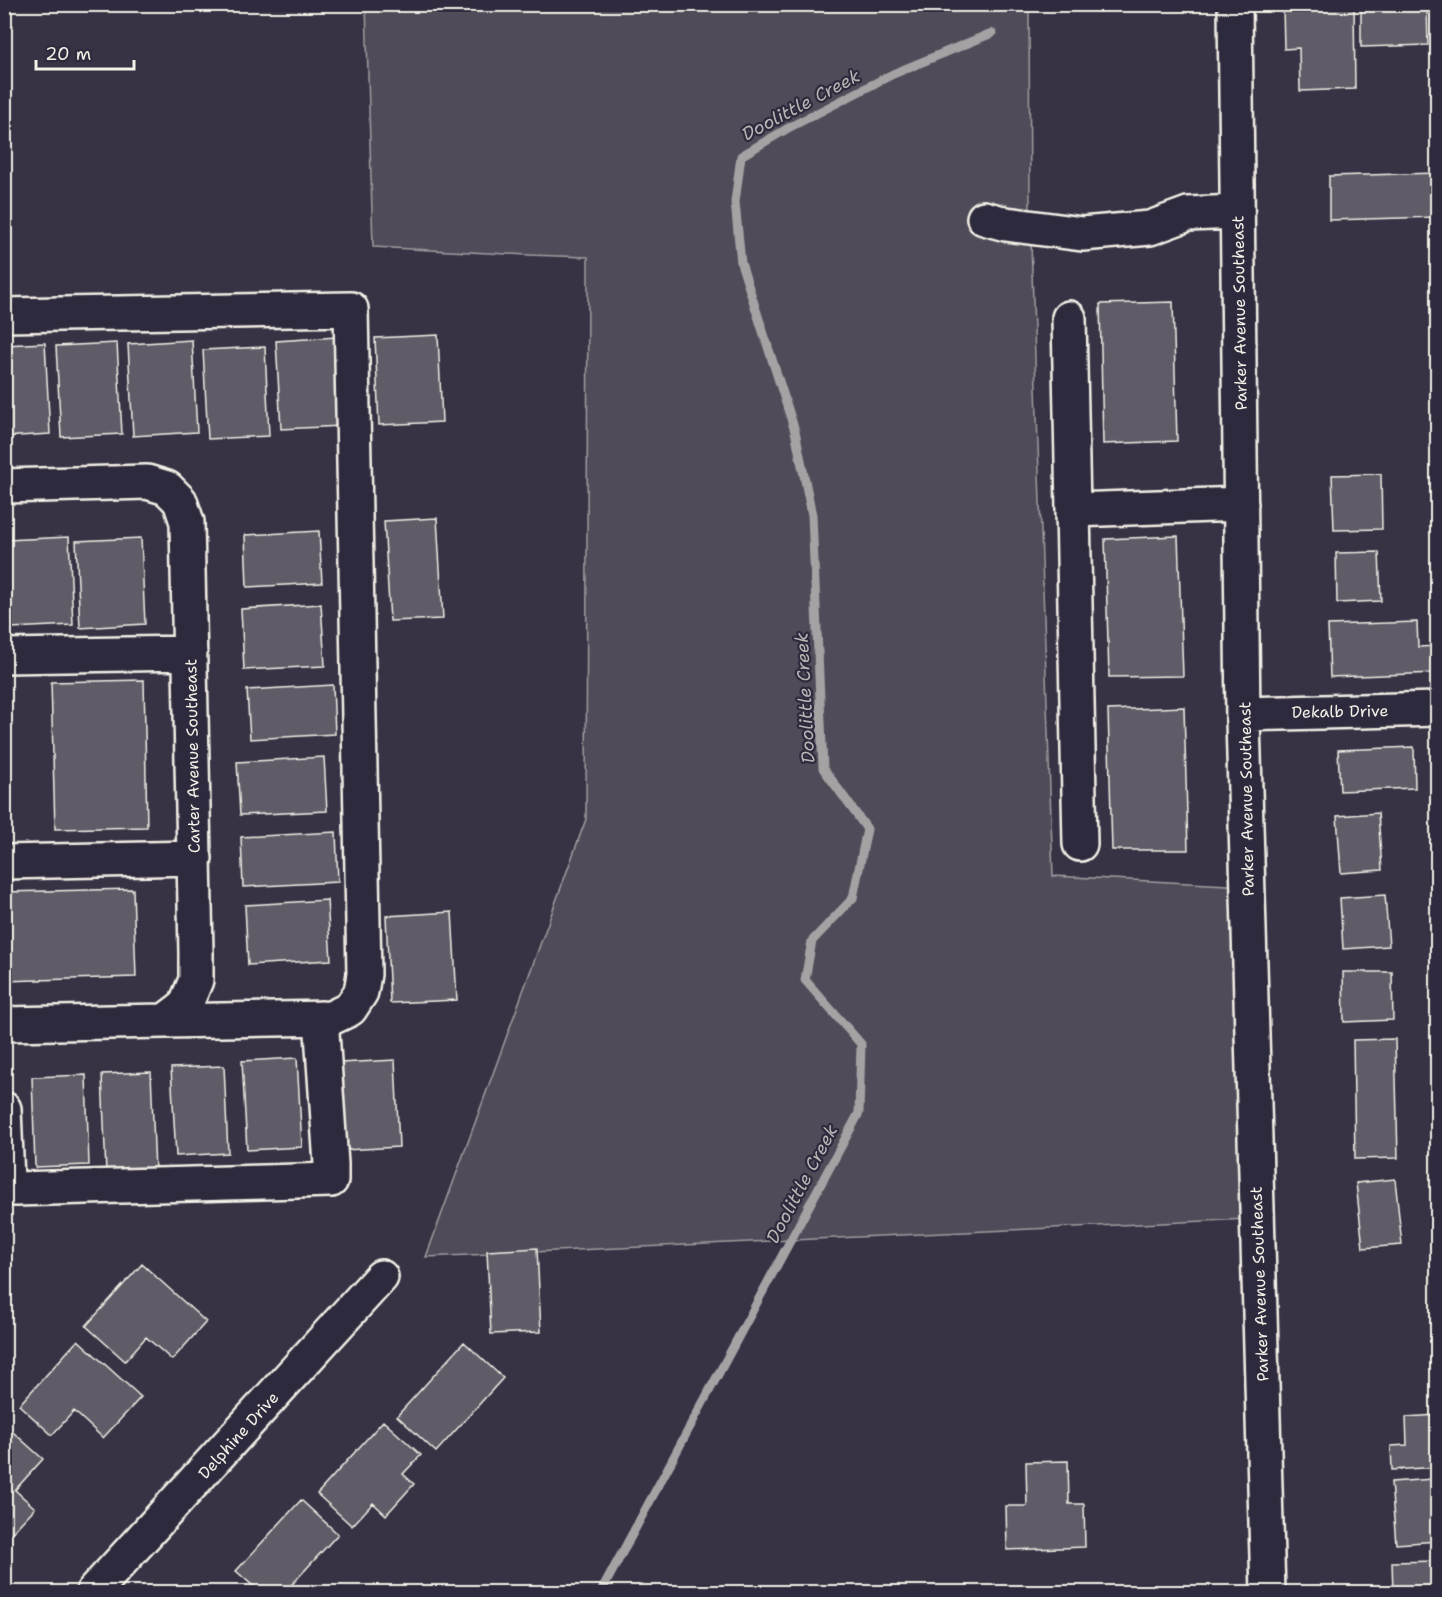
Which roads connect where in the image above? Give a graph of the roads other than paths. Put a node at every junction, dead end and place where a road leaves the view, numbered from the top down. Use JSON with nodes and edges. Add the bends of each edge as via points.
{"nodes":[{"id":1,"x":1235,"y":4,"type":"edge"},
{"id":2,"x":1237,"y":212,"type":"junction"},
{"id":3,"x":984,"y":218,"type":"dead end"},
{"id":4,"x":4,"y":315,"type":"edge"},
{"id":5,"x":1069,"y":318,"type":"dead end"},
{"id":6,"x":4,"y":486,"type":"edge"},
{"id":7,"x":1241,"y":504,"type":"junction"},
{"id":8,"x":1074,"y":510,"type":"junction"},
{"id":9,"x":190,"y":653,"type":"junction"},
{"id":10,"x":4,"y":656,"type":"edge"},
{"id":11,"x":1437,"y":709,"type":"edge"},
{"id":12,"x":1244,"y":714,"type":"junction"},
{"id":13,"x":1080,"y":844,"type":"dead end"},
{"id":14,"x":195,"y":858,"type":"junction"},
{"id":15,"x":4,"y":862,"type":"edge"},
{"id":16,"x":321,"y":1018,"type":"junction"},
{"id":17,"x":165,"y":1021,"type":"junction"},
{"id":18,"x":4,"y":1024,"type":"edge"},
{"id":19,"x":4,"y":1109,"type":"edge"},
{"id":20,"x":381,"y":1277,"type":"dead end"},
{"id":21,"x":93,"y":1593,"type":"edge"},
{"id":22,"x":1268,"y":1593,"type":"edge"}],
"edges":[{"from":1,"to":2,"type":"street","name":"Parker Avenue Southeast"},
{"from":2,"to":3,"type":"street","via":[[1188,214],[1150,228],[1082,234],[1006,225]]},
{"from":2,"to":7,"type":"street","name":"Parker Avenue Southeast"},
{"from":4,"to":16,"type":"street","via":[[351,309],[364,974],[362,992],[350,1009]]},
{"from":5,"to":8,"type":"street"},
{"from":6,"to":9,"type":"street","name":"Carter Avenue Southeast","via":[[147,482],[167,488],[180,501],[187,522]]},
{"from":7,"to":8,"type":"street"},
{"from":7,"to":12,"type":"street","name":"Parker Avenue Southeast"},
{"from":8,"to":13,"type":"street"},
{"from":9,"to":10,"type":"street"},
{"from":9,"to":14,"type":"street","name":"Carter Avenue Southeast"},
{"from":11,"to":12,"type":"street","name":"Dekalb Drive"},
{"from":12,"to":22,"type":"street","name":"Parker Avenue Southeast"},
{"from":14,"to":15,"type":"street"},
{"from":14,"to":17,"type":"street","name":"Carter Avenue Southeast","via":[[196,980],[185,1006]]},
{"from":16,"to":17,"type":"street"},
{"from":16,"to":19,"type":"street","via":[[331,1180],[15,1189],[7,1181]]},
{"from":17,"to":18,"type":"street"},
{"from":20,"to":21,"type":"street","name":"Delphine Drive"}]}
